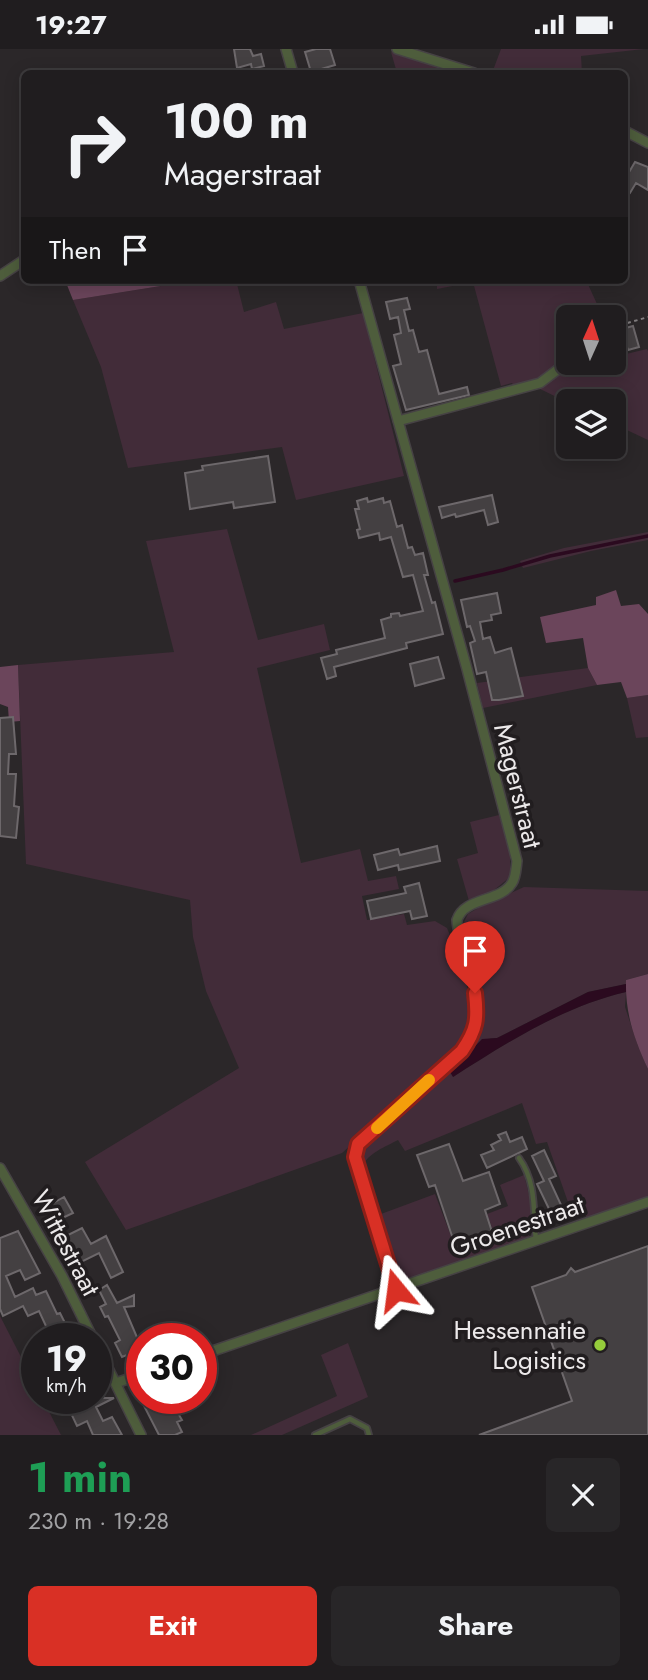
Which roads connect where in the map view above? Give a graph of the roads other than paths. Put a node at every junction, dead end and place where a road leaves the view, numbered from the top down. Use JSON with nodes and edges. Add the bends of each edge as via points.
{"nodes":[{"id":1,"x":286,"y":49,"type":"edge"},
{"id":2,"x":397,"y":49,"type":"edge"},
{"id":3,"x":292,"y":70,"type":"edge"},
{"id":4,"x":464,"y":70,"type":"edge"},
{"id":5,"x":628,"y":133,"type":"edge"},
{"id":6,"x":648,"y":143,"type":"edge"},
{"id":7,"x":21,"y":262,"type":"edge"},
{"id":8,"x":0,"y":276,"type":"edge"},
{"id":9,"x":360,"y":284,"type":"edge"},
{"id":10,"x":556,"y":371,"type":"edge"},
{"id":11,"x":398,"y":421,"type":"junction"},
{"id":12,"x":519,"y":1158,"type":"dead end"},
{"id":13,"x":0,"y":1168,"type":"edge"},
{"id":14,"x":648,"y":1202,"type":"edge"},
{"id":15,"x":536,"y":1242,"type":"junction"},
{"id":16,"x":396,"y":1290,"type":"junction"},
{"id":17,"x":85,"y":1323,"type":"edge"},
{"id":18,"x":217,"y":1350,"type":"edge"},
{"id":19,"x":112,"y":1375,"type":"edge"},
{"id":20,"x":126,"y":1380,"type":"edge"},
{"id":21,"x":116,"y":1383,"type":"junction"},
{"id":22,"x":141,"y":1435,"type":"edge"},
{"id":23,"x":315,"y":1435,"type":"edge"},
{"id":24,"x":369,"y":1435,"type":"edge"}],
"edges":[{"from":1,"to":3,"type":"street"},
{"from":2,"to":4,"type":"street"},
{"from":5,"to":6,"type":"street"},
{"from":7,"to":8,"type":"street"},
{"from":9,"to":11,"type":"street","name":"Magerstraat"},
{"from":10,"to":11,"type":"street","via":[[540,383]]},
{"from":11,"to":16,"type":"street","name":"Magerstraat","via":[[517,861],[513,883],[458,915],[457,927],[475,993],[474,1032],[462,1051],[358,1144],[355,1157]]},
{"from":12,"to":15,"type":"lane","via":[[533,1190]]},
{"from":13,"to":17,"type":"street","name":"Wittestraat"},
{"from":14,"to":15,"type":"street","name":"Groenestraat"},
{"from":15,"to":16,"type":"street","name":"Groenestraat"},
{"from":16,"to":18,"type":"street","name":"Groenestraat"},
{"from":19,"to":21,"type":"street"},
{"from":20,"to":21,"type":"street"},
{"from":21,"to":22,"type":"street"},
{"from":23,"to":24,"type":"lane","via":[[350,1419],[367,1428]]}]}
